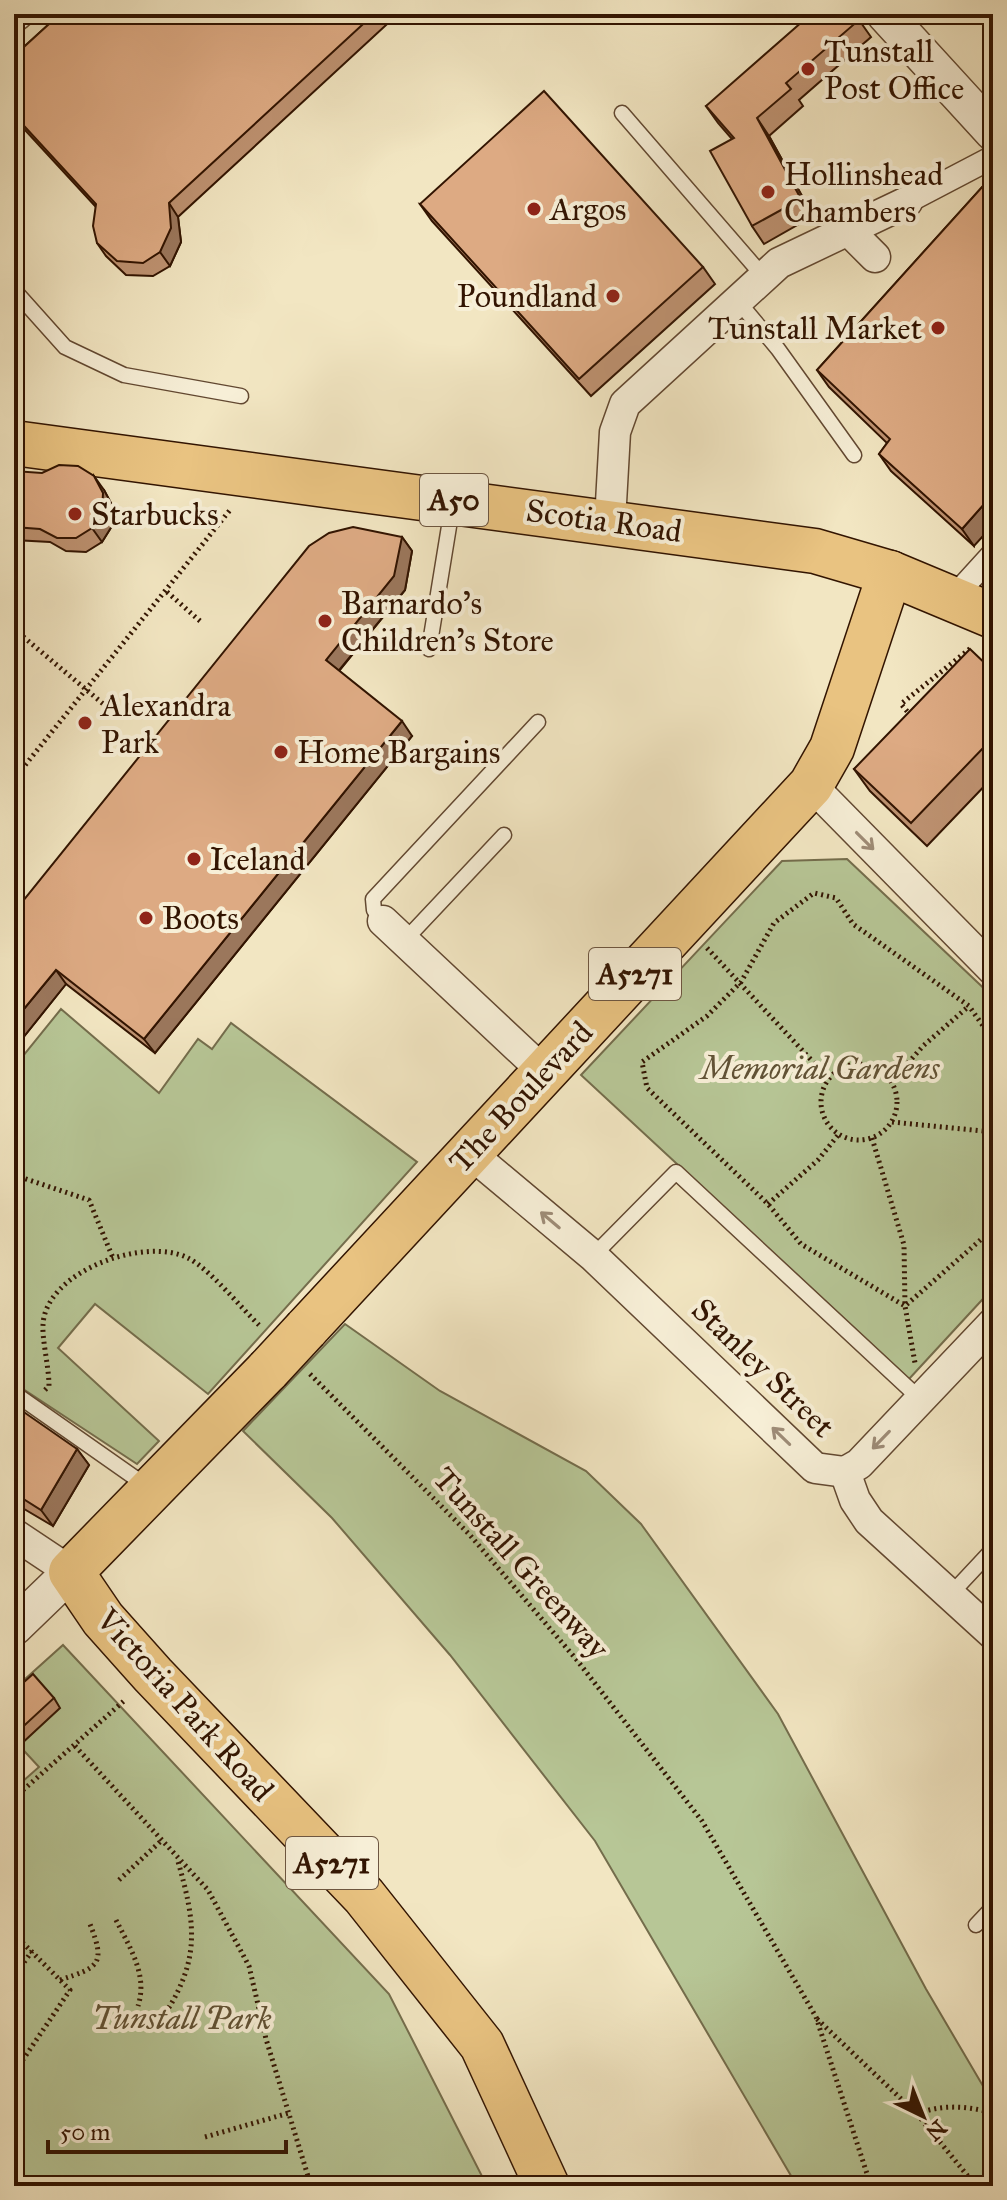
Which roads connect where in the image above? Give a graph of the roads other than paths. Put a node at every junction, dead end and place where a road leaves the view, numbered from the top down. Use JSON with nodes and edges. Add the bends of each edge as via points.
{"nodes":[{"id":1,"x":885,"y":14,"type":"edge"},
{"id":2,"x":622,"y":113,"type":"dead end"},
{"id":3,"x":993,"y":132,"type":"edge"},
{"id":4,"x":993,"y":157,"type":"edge"},
{"id":5,"x":907,"y":202,"type":"joint"},
{"id":6,"x":849,"y":231,"type":"junction"},
{"id":7,"x":875,"y":257,"type":"dead end"},
{"id":8,"x":763,"y":276,"type":"junction"},
{"id":9,"x":14,"y":290,"type":"edge"},
{"id":10,"x":737,"y":300,"type":"junction"},
{"id":11,"x":241,"y":396,"type":"dead end"},
{"id":12,"x":14,"y":443,"type":"edge"},
{"id":13,"x":854,"y":455,"type":"dead end"},
{"id":14,"x":453,"y":500,"type":"junction"},
{"id":15,"x":610,"y":521,"type":"junction"},
{"id":16,"x":993,"y":554,"type":"edge"},
{"id":17,"x":890,"y":573,"type":"junction"},
{"id":18,"x":952,"y":599,"type":"junction"},
{"id":19,"x":987,"y":628,"type":"edge"},
{"id":20,"x":429,"y":649,"type":"dead end"},
{"id":21,"x":538,"y":722,"type":"dead end"},
{"id":22,"x":811,"y":785,"type":"junction"},
{"id":23,"x":504,"y":835,"type":"dead end"},
{"id":24,"x":395,"y":930,"type":"junction"},
{"id":25,"x":993,"y":970,"type":"edge"},
{"id":26,"x":544,"y":1072,"type":"junction"},
{"id":27,"x":470,"y":1153,"type":"junction"},
{"id":28,"x":593,"y":1256,"type":"junction"},
{"id":29,"x":993,"y":1323,"type":"edge"},
{"id":30,"x":14,"y":1393,"type":"edge"},
{"id":31,"x":920,"y":1399,"type":"junction"},
{"id":32,"x":845,"y":1472,"type":"junction"},
{"id":33,"x":151,"y":1490,"type":"junction"},
{"id":34,"x":14,"y":1534,"type":"edge"},
{"id":35,"x":993,"y":1549,"type":"edge"},
{"id":36,"x":71,"y":1572,"type":"junction"},
{"id":37,"x":950,"y":1595,"type":"junction"},
{"id":38,"x":14,"y":1627,"type":"edge"},
{"id":39,"x":993,"y":1634,"type":"edge"},
{"id":40,"x":993,"y":1907,"type":"edge"},
{"id":41,"x":976,"y":1925,"type":"dead end"},
{"id":42,"x":547,"y":2186,"type":"edge"}],
"edges":[{"from":1,"to":3,"type":"street"},
{"from":2,"to":8,"type":"lane"},
{"from":4,"to":5,"type":"street"},
{"from":5,"to":6,"type":"street"},
{"from":6,"to":7,"type":"street"},
{"from":6,"to":8,"type":"street","via":[[779,263]]},
{"from":8,"to":10,"type":"street"},
{"from":9,"to":11,"type":"lane","via":[[65,347],[124,375]]},
{"from":10,"to":13,"type":"lane"},
{"from":10,"to":15,"type":"street","via":[[625,404],[615,432]]},
{"from":12,"to":14,"type":"main road","name":"Scotia Road","number":"A50"},
{"from":14,"to":15,"type":"main road","name":"Scotia Road","number":"A50"},
{"from":14,"to":20,"type":"lane"},
{"from":15,"to":17,"type":"main road","name":"Scotia Road","number":"A50","via":[[815,551]]},
{"from":16,"to":18,"type":"street"},
{"from":17,"to":18,"type":"main road","name":"Scotia Road","number":"A50"},
{"from":17,"to":22,"type":"main road","name":"The Boulevard","number":"A5271","via":[[832,748]]},
{"from":18,"to":19,"type":"main road","name":"Scotia Road","number":"A50"},
{"from":21,"to":24,"type":"lane","via":[[373,899],[374,910]]},
{"from":22,"to":25,"type":"street","one_way":true},
{"from":22,"to":26,"type":"main road","name":"The Boulevard","number":"A5271"},
{"from":23,"to":24,"type":"lane"},
{"from":24,"to":26,"type":"street"},
{"from":26,"to":27,"type":"main road","name":"The Boulevard","number":"A5271"},
{"from":28,"to":27,"type":"street","name":"Stanley Street","one_way":true},
{"from":27,"to":33,"type":"main road","name":"The Boulevard","number":"A5271"},
{"from":28,"to":31,"type":"lane","via":[[676,1172]]},
{"from":32,"to":28,"type":"street","name":"Stanley Street","one_way":true,"via":[[815,1468]]},
{"from":29,"to":31,"type":"street"},
{"from":30,"to":33,"type":"lane","via":[[27,1411]]},
{"from":31,"to":32,"type":"street","one_way":true,"via":[[859,1464]]},
{"from":32,"to":37,"type":"street","name":"Stanley Street","via":[[869,1521]]},
{"from":33,"to":36,"type":"main road","name":"The Boulevard","number":"A5271"},
{"from":34,"to":36,"type":"street"},
{"from":35,"to":37,"type":"lane"},
{"from":36,"to":38,"type":"street"},
{"from":36,"to":42,"type":"main road","name":"Victoria Park Road","number":"A5271","via":[[103,1619],[153,1675],[364,1896],[482,2045]]},
{"from":37,"to":39,"type":"street","name":"Stanley Street"},
{"from":40,"to":41,"type":"lane"}]}
